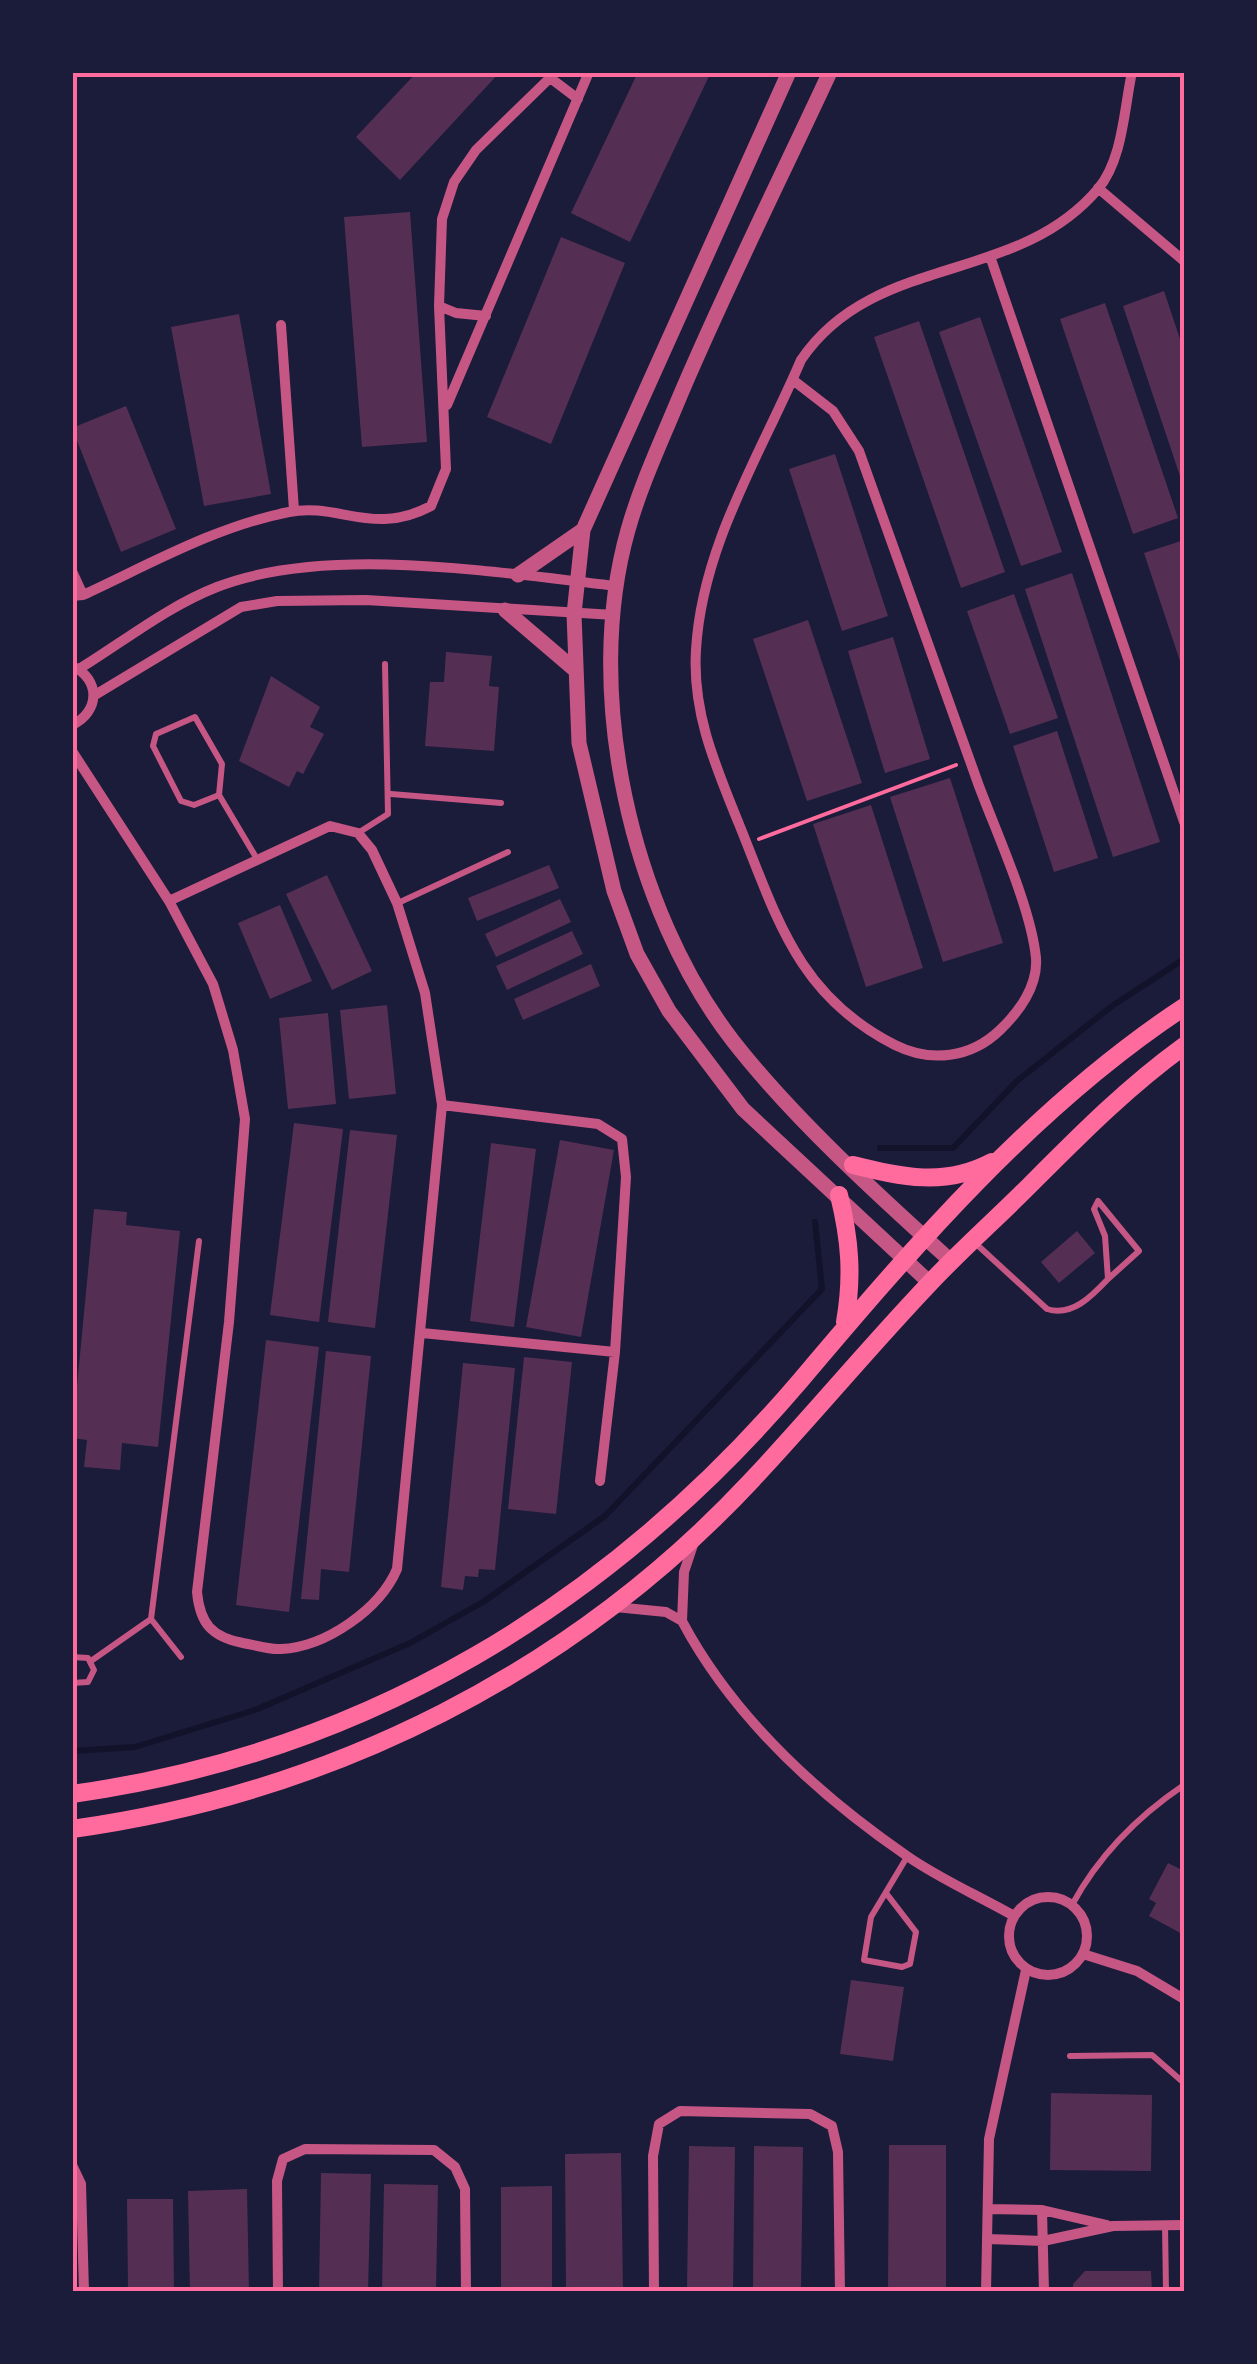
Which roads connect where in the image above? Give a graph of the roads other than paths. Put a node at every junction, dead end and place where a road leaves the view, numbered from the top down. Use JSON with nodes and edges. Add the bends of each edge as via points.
{"nodes":[{"id":1,"x":589,"y":72,"type":"edge"},
{"id":2,"x":789,"y":72,"type":"edge"},
{"id":3,"x":830,"y":72,"type":"edge"},
{"id":4,"x":1132,"y":72,"type":"edge"},
{"id":5,"x":553,"y":75,"type":"edge"},
{"id":6,"x":578,"y":100,"type":"junction"},
{"id":7,"x":1098,"y":188,"type":"junction"},
{"id":8,"x":990,"y":259,"type":"junction"},
{"id":9,"x":1184,"y":261,"type":"edge"},
{"id":10,"x":439,"y":306,"type":"junction"},
{"id":11,"x":486,"y":316,"type":"junction"},
{"id":12,"x":280,"y":325,"type":"dead end"},
{"id":13,"x":792,"y":380,"type":"junction"},
{"id":14,"x":445,"y":410,"type":"junction"},
{"id":15,"x":294,"y":510,"type":"junction"},
{"id":16,"x":583,"y":530,"type":"junction"},
{"id":17,"x":72,"y":571,"type":"edge"},
{"id":18,"x":518,"y":575,"type":"junction"},
{"id":19,"x":577,"y":582,"type":"junction"},
{"id":20,"x":617,"y":586,"type":"junction"},
{"id":21,"x":78,"y":596,"type":"edge"},
{"id":22,"x":505,"y":610,"type":"junction"},
{"id":23,"x":574,"y":614,"type":"junction"},
{"id":24,"x":614,"y":616,"type":"junction"},
{"id":25,"x":385,"y":664,"type":"dead end"},
{"id":26,"x":76,"y":668,"type":"edge"},
{"id":27,"x":574,"y":669,"type":"junction"},
{"id":28,"x":94,"y":695,"type":"junction"},
{"id":29,"x":72,"y":725,"type":"edge"},
{"id":30,"x":72,"y":751,"type":"edge"},
{"id":31,"x":390,"y":794,"type":"junction"},
{"id":32,"x":219,"y":795,"type":"junction"},
{"id":33,"x":501,"y":803,"type":"dead end"},
{"id":34,"x":1184,"y":822,"type":"edge"},
{"id":35,"x":358,"y":833,"type":"junction"},
{"id":36,"x":508,"y":852,"type":"dead end"},
{"id":37,"x":256,"y":858,"type":"junction"},
{"id":38,"x":169,"y":901,"type":"junction"},
{"id":39,"x":396,"y":903,"type":"junction"},
{"id":40,"x":1184,"y":1007,"type":"edge"},
{"id":41,"x":1184,"y":1046,"type":"edge"},
{"id":42,"x":442,"y":1105,"type":"junction"},
{"id":43,"x":1004,"y":1156,"type":"junction"},
{"id":44,"x":853,"y":1165,"type":"junction"},
{"id":45,"x":839,"y":1195,"type":"junction"},
{"id":46,"x":927,"y":1239,"type":"junction"},
{"id":47,"x":199,"y":1241,"type":"dead end"},
{"id":48,"x":973,"y":1241,"type":"junction"},
{"id":49,"x":907,"y":1260,"type":"junction"},
{"id":50,"x":952,"y":1262,"type":"junction"},
{"id":51,"x":1108,"y":1279,"type":"junction"},
{"id":52,"x":930,"y":1282,"type":"junction"},
{"id":53,"x":846,"y":1323,"type":"junction"},
{"id":54,"x":422,"y":1333,"type":"junction"},
{"id":55,"x":615,"y":1352,"type":"junction"},
{"id":56,"x":600,"y":1481,"type":"dead end"},
{"id":57,"x":696,"y":1536,"type":"junction"},
{"id":58,"x":615,"y":1607,"type":"junction"},
{"id":59,"x":152,"y":1618,"type":"junction"},
{"id":60,"x":682,"y":1621,"type":"junction"},
{"id":61,"x":72,"y":1657,"type":"edge"},
{"id":62,"x":180,"y":1657,"type":"dead end"},
{"id":63,"x":91,"y":1661,"type":"junction"},
{"id":64,"x":73,"y":1685,"type":"edge"},
{"id":65,"x":1184,"y":1785,"type":"edge"},
{"id":66,"x":72,"y":1794,"type":"edge"},
{"id":67,"x":72,"y":1829,"type":"edge"},
{"id":68,"x":908,"y":1856,"type":"junction"},
{"id":69,"x":886,"y":1893,"type":"junction"},
{"id":70,"x":1072,"y":1904,"type":"junction"},
{"id":71,"x":1014,"y":1916,"type":"junction"},
{"id":72,"x":1084,"y":1954,"type":"junction"},
{"id":73,"x":1026,"y":1970,"type":"junction"},
{"id":74,"x":1184,"y":1999,"type":"edge"},
{"id":75,"x":1070,"y":2056,"type":"dead end"},
{"id":76,"x":1184,"y":2081,"type":"edge"},
{"id":77,"x":72,"y":2165,"type":"edge"},
{"id":78,"x":988,"y":2209,"type":"junction"},
{"id":79,"x":1042,"y":2210,"type":"junction"},
{"id":80,"x":1165,"y":2224,"type":"junction"},
{"id":81,"x":1184,"y":2224,"type":"edge"},
{"id":82,"x":1113,"y":2226,"type":"junction"},
{"id":83,"x":987,"y":2239,"type":"junction"},
{"id":84,"x":1043,"y":2241,"type":"junction"},
{"id":85,"x":84,"y":2292,"type":"edge"},
{"id":86,"x":278,"y":2292,"type":"edge"},
{"id":87,"x":466,"y":2292,"type":"edge"},
{"id":88,"x":654,"y":2292,"type":"edge"},
{"id":89,"x":840,"y":2292,"type":"edge"},
{"id":90,"x":986,"y":2292,"type":"edge"},
{"id":91,"x":1044,"y":2292,"type":"edge"},
{"id":92,"x":1166,"y":2292,"type":"edge"}],
"edges":[{"from":1,"to":6,"type":"street"},
{"from":2,"to":16,"type":"street"},
{"from":3,"to":20,"type":"street","via":[[693,365],[628,531]]},
{"from":4,"to":7,"type":"street","via":[[1116,153]]},
{"from":5,"to":6,"type":"street"},
{"from":5,"to":10,"type":"street","via":[[476,150],[454,182],[442,219]]},
{"from":6,"to":11,"type":"street"},
{"from":7,"to":8,"type":"street","via":[[1050,228]]},
{"from":7,"to":9,"type":"street"},
{"from":8,"to":13,"type":"street","via":[[850,307],[816,338]]},
{"from":8,"to":34,"type":"street"},
{"from":10,"to":11,"type":"street"},
{"from":10,"to":14,"type":"street"},
{"from":11,"to":14,"type":"street"},
{"from":12,"to":15,"type":"street"},
{"from":13,"to":13,"type":"street","via":[[833,411],[859,451],[1036,959],[1020,1007],[982,1044],[945,1057],[916,1054],[869,1032],[827,997],[790,948],[703,729],[696,647],[710,574]]},
{"from":14,"to":15,"type":"street","via":[[446,469],[432,506],[392,519]]},
{"from":15,"to":21,"type":"street","via":[[206,539]]},
{"from":16,"to":18,"type":"street"},
{"from":16,"to":19,"type":"street"},
{"from":17,"to":21,"type":"street"},
{"from":18,"to":19,"type":"street"},
{"from":18,"to":26,"type":"street","via":[[375,566],[256,574],[184,603]]},
{"from":19,"to":20,"type":"street"},
{"from":19,"to":23,"type":"street"},
{"from":20,"to":24,"type":"street"},
{"from":22,"to":23,"type":"street"},
{"from":22,"to":27,"type":"street"},
{"from":22,"to":28,"type":"street","via":[[366,600],[241,608]]},
{"from":23,"to":24,"type":"street"},
{"from":23,"to":27,"type":"street"},
{"from":24,"to":44,"type":"street","via":[[610,697],[620,766],[644,868],[671,936],[732,1039],[788,1106]]},
{"from":25,"to":31,"type":"lane"},
{"from":26,"to":28,"type":"street"},
{"from":27,"to":45,"type":"street","via":[[579,743],[596,826],[637,954],[701,1059],[743,1109]]},
{"from":28,"to":29,"type":"street","via":[[90,712]]},
{"from":30,"to":38,"type":"street"},
{"from":31,"to":33,"type":"lane"},
{"from":31,"to":35,"type":"lane","via":[[388,814]]},
{"from":32,"to":32,"type":"lane","via":[[180,802],[153,746],[156,734],[195,717],[222,764]]},
{"from":32,"to":37,"type":"lane"},
{"from":35,"to":37,"type":"street","via":[[330,826]]},
{"from":35,"to":39,"type":"street"},
{"from":36,"to":39,"type":"lane"},
{"from":37,"to":38,"type":"street"},
{"from":38,"to":54,"type":"street","via":[[213,984],[245,1119],[197,1592],[199,1614],[219,1638],[278,1650],[321,1638],[387,1592],[397,1569]]},
{"from":39,"to":42,"type":"street","via":[[425,993]]},
{"from":40,"to":43,"type":"main road","via":[[1097,1072]]},
{"from":41,"to":48,"type":"main road","via":[[1126,1089]]},
{"from":42,"to":54,"type":"street"},
{"from":42,"to":55,"type":"street","via":[[598,1124],[622,1139],[626,1178]]},
{"from":43,"to":44,"type":"main road","via":[[968,1175],[942,1179]]},
{"from":43,"to":46,"type":"main road"},
{"from":44,"to":46,"type":"street"},
{"from":45,"to":49,"type":"street"},
{"from":45,"to":53,"type":"main road","via":[[852,1252]]},
{"from":46,"to":49,"type":"main road"},
{"from":46,"to":50,"type":"street"},
{"from":47,"to":59,"type":"lane"},
{"from":48,"to":50,"type":"main road"},
{"from":48,"to":51,"type":"lane","via":[[1048,1310],[1072,1309]]},
{"from":49,"to":52,"type":"street"},
{"from":49,"to":53,"type":"main road"},
{"from":50,"to":52,"type":"main road"},
{"from":51,"to":51,"type":"lane","via":[[1106,1236],[1094,1209],[1098,1201],[1139,1251]]},
{"from":52,"to":57,"type":"main road"},
{"from":53,"to":66,"type":"main road","via":[[799,1382],[656,1524],[562,1604],[458,1668],[248,1758]]},
{"from":54,"to":55,"type":"street"},
{"from":55,"to":56,"type":"street"},
{"from":57,"to":58,"type":"main road"},
{"from":57,"to":60,"type":"street","via":[[684,1572]]},
{"from":58,"to":60,"type":"street","via":[[666,1612]]},
{"from":58,"to":67,"type":"main road","via":[[470,1701],[382,1744],[255,1792]]},
{"from":59,"to":62,"type":"lane"},
{"from":59,"to":63,"type":"lane"},
{"from":60,"to":68,"type":"street","via":[[743,1714],[797,1768]]},
{"from":61,"to":63,"type":"lane"},
{"from":63,"to":64,"type":"lane","via":[[92,1678]]},
{"from":65,"to":70,"type":"lane","via":[[1125,1833]]},
{"from":68,"to":69,"type":"lane"},
{"from":68,"to":71,"type":"street"},
{"from":69,"to":69,"type":"lane","via":[[916,1932],[910,1964],[902,1968],[864,1960],[872,1918]]},
{"from":70,"to":71,"type":"street","via":[[1034,1898]]},
{"from":70,"to":72,"type":"street","via":[[1086,1927]]},
{"from":71,"to":73,"type":"street","via":[[1009,1942]]},
{"from":72,"to":73,"type":"street","via":[[1056,1975]]},
{"from":72,"to":74,"type":"street","via":[[1138,1971]]},
{"from":73,"to":78,"type":"street","via":[[989,2140]]},
{"from":75,"to":76,"type":"lane","via":[[1152,2056]]},
{"from":77,"to":85,"type":"street","via":[[81,2184]]},
{"from":78,"to":79,"type":"street"},
{"from":78,"to":83,"type":"street"},
{"from":79,"to":82,"type":"street"},
{"from":79,"to":84,"type":"street"},
{"from":80,"to":81,"type":"street"},
{"from":80,"to":82,"type":"street"},
{"from":80,"to":92,"type":"lane"},
{"from":82,"to":84,"type":"street"},
{"from":83,"to":84,"type":"street"},
{"from":83,"to":90,"type":"street"},
{"from":84,"to":91,"type":"street"},
{"from":86,"to":87,"type":"street","via":[[277,2181],[283,2160],[305,2149],[434,2150],[455,2167],[465,2189]]},
{"from":88,"to":89,"type":"street","via":[[653,2156],[659,2124],[680,2111],[810,2114],[832,2126]]}]}
